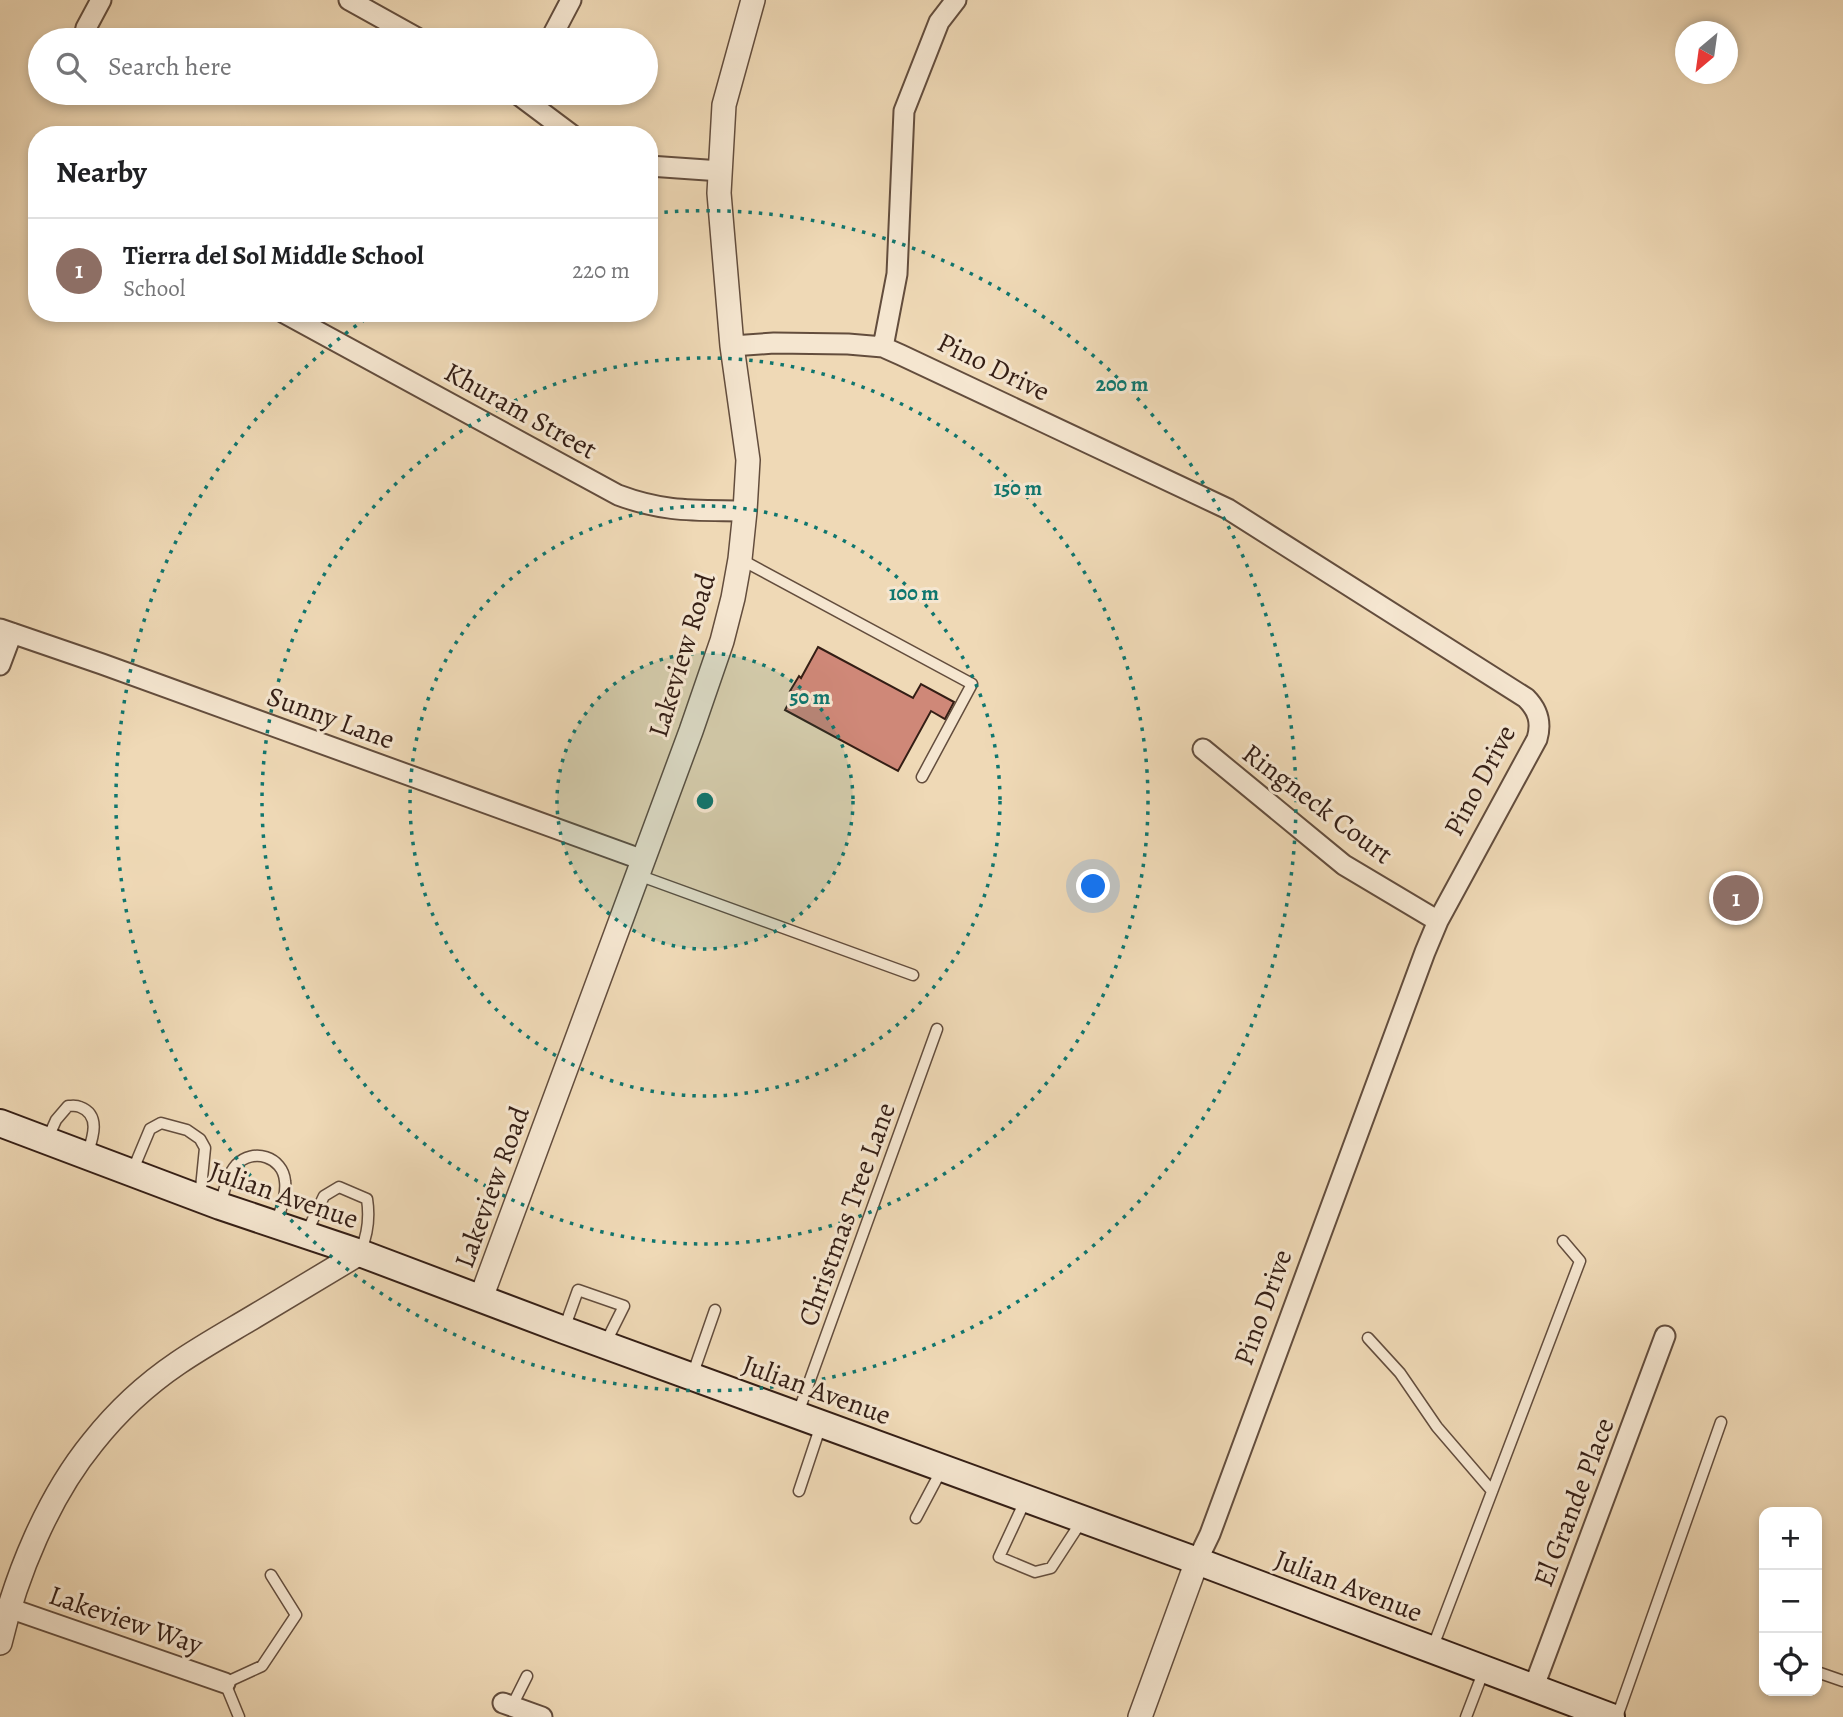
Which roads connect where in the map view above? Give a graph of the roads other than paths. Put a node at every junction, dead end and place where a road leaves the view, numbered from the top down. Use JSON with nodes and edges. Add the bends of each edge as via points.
{"nodes":[{"id":1,"x":101,"y":0,"type":"edge"},
{"id":2,"x":349,"y":0,"type":"edge"},
{"id":3,"x":571,"y":0,"type":"edge"},
{"id":4,"x":753,"y":0,"type":"edge"},
{"id":5,"x":956,"y":0,"type":"edge"},
{"id":6,"x":86,"y":28,"type":"edge"},
{"id":7,"x":399,"y":28,"type":"edge"},
{"id":8,"x":556,"y":28,"type":"edge"},
{"id":9,"x":533,"y":105,"type":"edge"},
{"id":10,"x":560,"y":126,"type":"edge"},
{"id":11,"x":658,"y":167,"type":"edge"},
{"id":12,"x":721,"y":171,"type":"junction"},
{"id":13,"x":301,"y":322,"type":"edge"},
{"id":14,"x":732,"y":346,"type":"junction"},
{"id":15,"x":883,"y":347,"type":"junction"},
{"id":16,"x":745,"y":511,"type":"junction"},
{"id":17,"x":740,"y":559,"type":"junction"},
{"id":18,"x":6,"y":631,"type":"edge"},
{"id":19,"x":0,"y":665,"type":"edge"},
{"id":20,"x":1203,"y":749,"type":"dead end"},
{"id":21,"x":922,"y":777,"type":"dead end"},
{"id":22,"x":640,"y":867,"type":"junction"},
{"id":23,"x":1438,"y":921,"type":"junction"},
{"id":24,"x":914,"y":975,"type":"dead end"},
{"id":25,"x":937,"y":1029,"type":"dead end"},
{"id":26,"x":0,"y":1124,"type":"edge"},
{"id":27,"x":47,"y":1140,"type":"junction"},
{"id":28,"x":86,"y":1156,"type":"junction"},
{"id":29,"x":132,"y":1172,"type":"junction"},
{"id":30,"x":210,"y":1202,"type":"junction"},
{"id":31,"x":276,"y":1224,"type":"junction"},
{"id":32,"x":306,"y":1235,"type":"junction"},
{"id":33,"x":1563,"y":1241,"type":"dead end"},
{"id":34,"x":360,"y":1253,"type":"junction"},
{"id":35,"x":481,"y":1298,"type":"junction"},
{"id":36,"x":715,"y":1310,"type":"dead end"},
{"id":37,"x":564,"y":1330,"type":"junction"},
{"id":38,"x":1665,"y":1336,"type":"dead end"},
{"id":39,"x":1368,"y":1338,"type":"dead end"},
{"id":40,"x":605,"y":1345,"type":"junction"},
{"id":41,"x":692,"y":1377,"type":"junction"},
{"id":42,"x":809,"y":1420,"type":"junction"},
{"id":43,"x":1721,"y":1422,"type":"dead end"},
{"id":44,"x":943,"y":1468,"type":"junction"},
{"id":45,"x":799,"y":1491,"type":"dead end"},
{"id":46,"x":1492,"y":1491,"type":"junction"},
{"id":47,"x":1026,"y":1499,"type":"junction"},
{"id":48,"x":916,"y":1518,"type":"dead end"},
{"id":49,"x":1082,"y":1520,"type":"junction"},
{"id":50,"x":1198,"y":1561,"type":"junction"},
{"id":51,"x":271,"y":1575,"type":"dead end"},
{"id":52,"x":9,"y":1608,"type":"junction"},
{"id":53,"x":0,"y":1643,"type":"edge"},
{"id":54,"x":1432,"y":1650,"type":"junction"},
{"id":55,"x":1484,"y":1670,"type":"junction"},
{"id":56,"x":1822,"y":1674,"type":"edge"},
{"id":57,"x":527,"y":1676,"type":"dead end"},
{"id":58,"x":1843,"y":1681,"type":"edge"},
{"id":59,"x":225,"y":1683,"type":"junction"},
{"id":60,"x":1533,"y":1689,"type":"junction"},
{"id":61,"x":508,"y":1705,"type":"joint"},
{"id":62,"x":239,"y":1717,"type":"edge"},
{"id":63,"x":542,"y":1717,"type":"edge"},
{"id":64,"x":1140,"y":1717,"type":"edge"},
{"id":65,"x":1466,"y":1717,"type":"edge"},
{"id":66,"x":1611,"y":1717,"type":"edge"},
{"id":67,"x":1617,"y":1717,"type":"edge"}],
"edges":[{"from":1,"to":6,"type":"street"},
{"from":2,"to":7,"type":"street"},
{"from":3,"to":8,"type":"street"},
{"from":4,"to":12,"type":"street","name":"Lakeview Road","via":[[724,105]]},
{"from":5,"to":15,"type":"street","via":[[939,22],[904,111],[897,274]]},
{"from":9,"to":10,"type":"street"},
{"from":11,"to":12,"type":"street"},
{"from":12,"to":14,"type":"street","name":"Lakeview Road"},
{"from":13,"to":16,"type":"street","name":"Khuram Street","via":[[618,495],[671,510]]},
{"from":14,"to":15,"type":"street","name":"Pino Drive"},
{"from":14,"to":16,"type":"street","name":"Lakeview Road","via":[[748,460]]},
{"from":15,"to":23,"type":"street","name":"Pino Drive","via":[[1228,509],[1533,705],[1538,714],[1537,738]]},
{"from":16,"to":17,"type":"street","name":"Lakeview Road"},
{"from":17,"to":21,"type":"lane","via":[[972,684]]},
{"from":17,"to":22,"type":"street","name":"Lakeview Road","via":[[722,640],[701,705]]},
{"from":18,"to":19,"type":"street"},
{"from":18,"to":22,"type":"street","name":"Sunny Lane"},
{"from":20,"to":23,"type":"street","name":"Ringneck Court","via":[[1344,865]]},
{"from":22,"to":24,"type":"lane"},
{"from":22,"to":35,"type":"street","name":"Lakeview Road"},
{"from":23,"to":50,"type":"street","name":"Pino Drive"},
{"from":25,"to":42,"type":"lane","name":"Christmas Tree Lane"},
{"from":26,"to":27,"type":"main road","name":"Julian Avenue"},
{"from":27,"to":28,"type":"main road","name":"Julian Avenue"},
{"from":27,"to":28,"type":"lane","via":[[68,1106],[80,1107],[94,1124]]},
{"from":28,"to":29,"type":"main road","name":"Julian Avenue"},
{"from":29,"to":30,"type":"main road","name":"Julian Avenue"},
{"from":29,"to":30,"type":"lane","via":[[150,1129],[161,1123],[187,1130],[205,1149]]},
{"from":30,"to":31,"type":"main road","name":"Julian Avenue"},
{"from":30,"to":31,"type":"lane","via":[[234,1167],[247,1157],[264,1156],[278,1164],[285,1178]]},
{"from":31,"to":32,"type":"main road","name":"Julian Avenue"},
{"from":32,"to":34,"type":"main road","name":"Julian Avenue"},
{"from":32,"to":34,"type":"lane","via":[[324,1196],[338,1187],[367,1199],[368,1234]]},
{"from":33,"to":46,"type":"lane","via":[[1580,1261]]},
{"from":34,"to":35,"type":"main road","name":"Julian Avenue"},
{"from":34,"to":52,"type":"street","via":[[177,1364],[110,1423],[82,1457],[43,1523]]},
{"from":35,"to":37,"type":"main road","name":"Julian Avenue"},
{"from":36,"to":41,"type":"lane"},
{"from":37,"to":40,"type":"main road","name":"Julian Avenue"},
{"from":37,"to":40,"type":"lane","via":[[578,1290],[624,1306]]},
{"from":38,"to":60,"type":"street","name":"El Grande Place"},
{"from":39,"to":46,"type":"lane"},
{"from":40,"to":41,"type":"main road","name":"Julian Avenue"},
{"from":41,"to":42,"type":"main road","name":"Julian Avenue"},
{"from":42,"to":44,"type":"main road","name":"Julian Avenue"},
{"from":42,"to":45,"type":"lane","name":"Christmas Tree Lane"},
{"from":43,"to":67,"type":"lane"},
{"from":44,"to":47,"type":"main road","name":"Julian Avenue"},
{"from":44,"to":48,"type":"lane"},
{"from":46,"to":54,"type":"lane"},
{"from":47,"to":49,"type":"main road","name":"Julian Avenue"},
{"from":47,"to":49,"type":"lane","via":[[999,1557],[1035,1572],[1051,1568]]},
{"from":49,"to":50,"type":"main road","name":"Julian Avenue"},
{"from":50,"to":54,"type":"main road","name":"Julian Avenue"},
{"from":50,"to":64,"type":"street","name":"Pino Drive"},
{"from":51,"to":59,"type":"lane","via":[[296,1615],[262,1666]]},
{"from":52,"to":53,"type":"street"},
{"from":52,"to":59,"type":"street","name":"Lakeview Way"},
{"from":54,"to":55,"type":"main road","name":"Julian Avenue"},
{"from":55,"to":60,"type":"main road","name":"Julian Avenue"},
{"from":55,"to":65,"type":"lane"},
{"from":56,"to":58,"type":"lane"},
{"from":57,"to":61,"type":"lane"},
{"from":59,"to":62,"type":"lane"},
{"from":60,"to":66,"type":"main road","name":"Julian Avenue"},
{"from":61,"to":63,"type":"street"}]}
